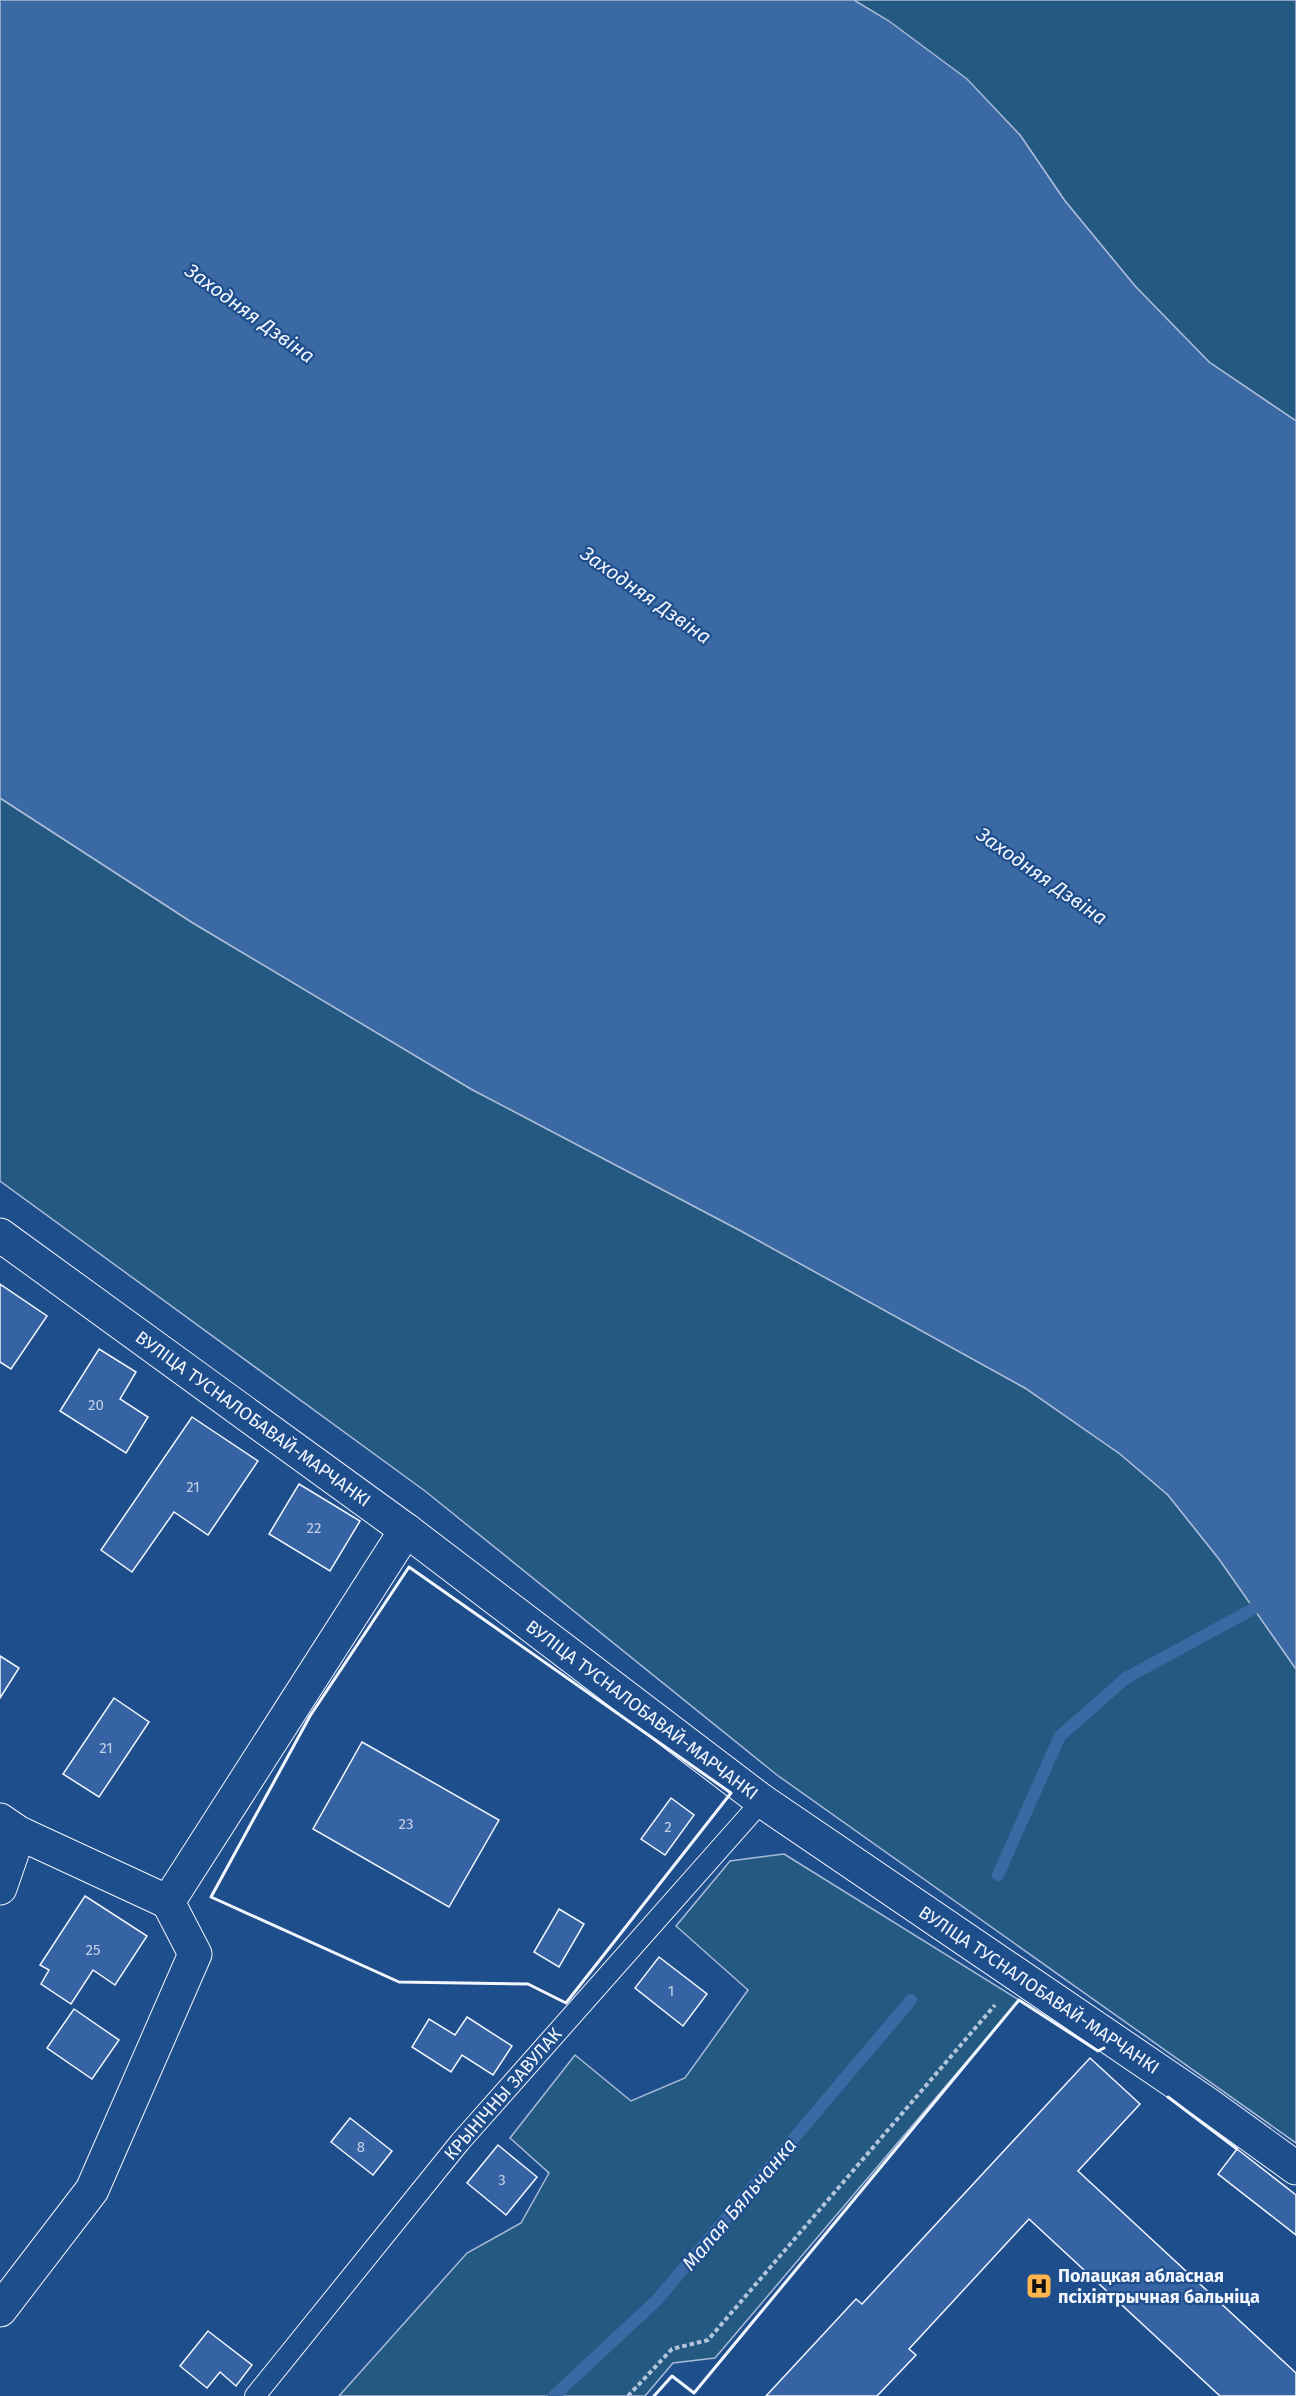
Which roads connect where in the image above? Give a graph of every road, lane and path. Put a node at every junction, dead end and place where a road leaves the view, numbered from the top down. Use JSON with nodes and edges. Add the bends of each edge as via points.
{"nodes":[{"id":1,"x":0,"y":1235,"type":"edge"},
{"id":2,"x":406,"y":1530,"type":"junction"},
{"id":3,"x":762,"y":1801,"type":"junction"},
{"id":4,"x":10,"y":1827,"type":"edge"},
{"id":5,"x":0,"y":1888,"type":"edge"},
{"id":6,"x":168,"y":1902,"type":"junction"},
{"id":7,"x":1020,"y":1977,"type":"junction"},
{"id":8,"x":1296,"y":2168,"type":"edge"},
{"id":9,"x":0,"y":2310,"type":"edge"},
{"id":10,"x":255,"y":2396,"type":"edge"},
{"id":11,"x":628,"y":2396,"type":"edge"}],
"edges":[{"from":1,"to":2,"type":"street","name":"ВУЛІЦА ТУСНАЛОБАВАЙ-МАРЧАНКІ"},
{"from":2,"to":3,"type":"street","name":"ВУЛІЦА ТУСНАЛОБАВАЙ-МАРЧАНКІ"},
{"from":2,"to":6,"type":"street"},
{"from":3,"to":7,"type":"street","name":"ВУЛІЦА ТУСНАЛОБАВАЙ-МАРЧАНКІ"},
{"from":3,"to":10,"type":"lane","name":"КРЫНІЧНЫ ЗАВУЛАК","via":[[460,2142]]},
{"from":4,"to":5,"type":"street"},
{"from":4,"to":6,"type":"street"},
{"from":6,"to":9,"type":"street","via":[[195,1954],[92,2190]]},
{"from":7,"to":8,"type":"street","name":"ВУЛІЦА ТУСНАЛОБАВАЙ-МАРЧАНКІ"},
{"from":7,"to":11,"type":"path","via":[[708,2340],[672,2349]]}]}
